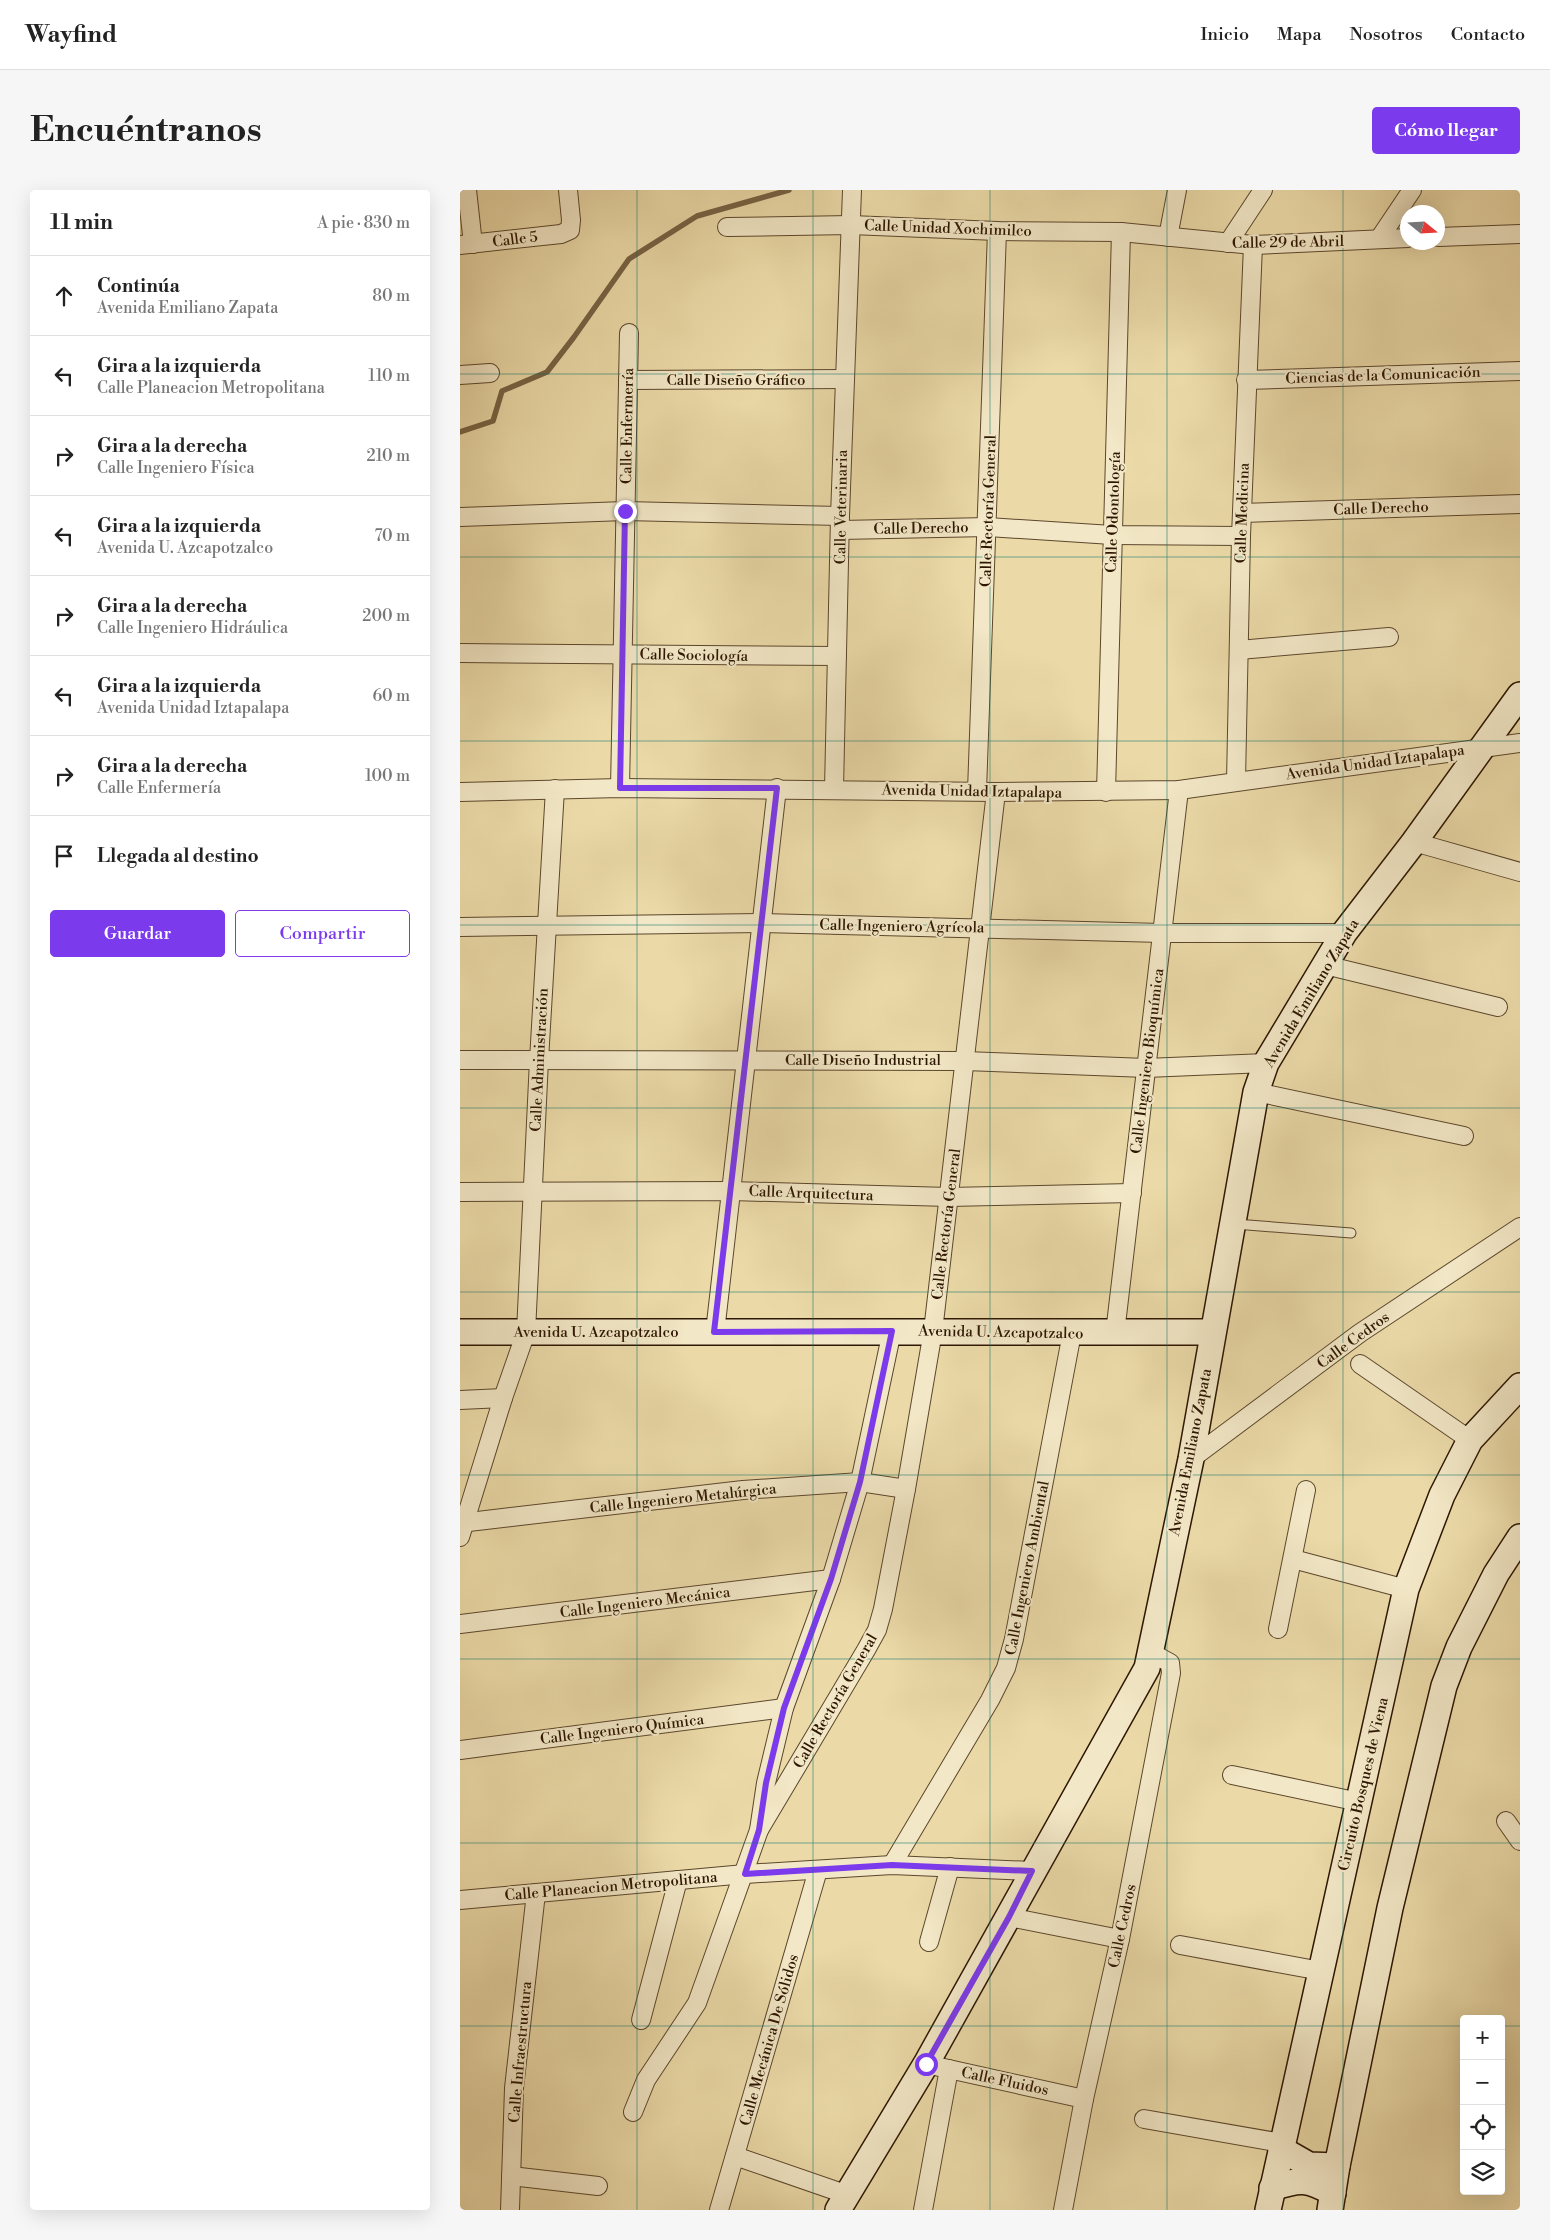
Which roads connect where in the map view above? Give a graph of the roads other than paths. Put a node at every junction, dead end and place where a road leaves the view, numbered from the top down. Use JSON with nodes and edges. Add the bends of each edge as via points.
{"nodes":[{"id":1,"x":467,"y":190,"type":"edge"},
{"id":2,"x":568,"y":190,"type":"edge"},
{"id":3,"x":852,"y":190,"type":"edge"},
{"id":4,"x":1177,"y":190,"type":"edge"},
{"id":5,"x":1263,"y":190,"type":"edge"},
{"id":6,"x":1412,"y":190,"type":"edge"},
{"id":7,"x":852,"y":225,"type":"junction"},
{"id":8,"x":727,"y":227,"type":"dead end"},
{"id":9,"x":997,"y":231,"type":"junction"},
{"id":10,"x":1121,"y":232,"type":"junction"},
{"id":11,"x":1520,"y":234,"type":"edge"},
{"id":12,"x":1168,"y":237,"type":"junction"},
{"id":13,"x":1445,"y":237,"type":"edge"},
{"id":14,"x":1400,"y":238,"type":"edge"},
{"id":15,"x":1380,"y":239,"type":"junction"},
{"id":16,"x":1228,"y":243,"type":"junction"},
{"id":17,"x":466,"y":245,"type":"edge"},
{"id":18,"x":1253,"y":245,"type":"junction"},
{"id":19,"x":628,"y":333,"type":"dead end"},
{"id":20,"x":1520,"y":371,"type":"edge"},
{"id":21,"x":490,"y":373,"type":"dead end"},
{"id":22,"x":460,"y":375,"type":"edge"},
{"id":23,"x":845,"y":379,"type":"junction"},
{"id":24,"x":628,"y":380,"type":"junction"},
{"id":25,"x":1246,"y":380,"type":"junction"},
{"id":26,"x":1520,"y":504,"type":"edge"},
{"id":27,"x":625,"y":511,"type":"junction"},
{"id":28,"x":1242,"y":513,"type":"junction"},
{"id":29,"x":460,"y":517,"type":"edge"},
{"id":30,"x":840,"y":523,"type":"junction"},
{"id":31,"x":988,"y":527,"type":"junction"},
{"id":32,"x":1112,"y":535,"type":"junction"},
{"id":33,"x":1240,"y":536,"type":"junction"},
{"id":34,"x":1389,"y":637,"type":"dead end"},
{"id":35,"x":1239,"y":650,"type":"junction"},
{"id":36,"x":460,"y":653,"type":"edge"},
{"id":37,"x":623,"y":654,"type":"junction"},
{"id":38,"x":837,"y":656,"type":"junction"},
{"id":39,"x":1520,"y":695,"type":"edge"},
{"id":40,"x":1520,"y":742,"type":"edge"},
{"id":41,"x":1481,"y":748,"type":"junction"},
{"id":42,"x":1236,"y":782,"type":"junction"},
{"id":43,"x":620,"y":788,"type":"junction"},
{"id":44,"x":777,"y":788,"type":"junction"},
{"id":45,"x":834,"y":789,"type":"junction"},
{"id":46,"x":555,"y":790,"type":"junction"},
{"id":47,"x":1179,"y":790,"type":"junction"},
{"id":48,"x":977,"y":791,"type":"junction"},
{"id":49,"x":460,"y":792,"type":"edge"},
{"id":50,"x":996,"y":792,"type":"junction"},
{"id":51,"x":1106,"y":792,"type":"junction"},
{"id":52,"x":1414,"y":842,"type":"junction"},
{"id":53,"x":1520,"y":872,"type":"edge"},
{"id":54,"x":761,"y":924,"type":"junction"},
{"id":55,"x":460,"y":927,"type":"edge"},
{"id":56,"x":547,"y":927,"type":"junction"},
{"id":57,"x":980,"y":927,"type":"junction"},
{"id":58,"x":1162,"y":933,"type":"junction"},
{"id":59,"x":1344,"y":933,"type":"junction"},
{"id":60,"x":1325,"y":965,"type":"junction"},
{"id":61,"x":1498,"y":1007,"type":"dead end"},
{"id":62,"x":460,"y":1060,"type":"edge"},
{"id":63,"x":539,"y":1060,"type":"junction"},
{"id":64,"x":746,"y":1060,"type":"junction"},
{"id":65,"x":965,"y":1061,"type":"junction"},
{"id":66,"x":1266,"y":1063,"type":"junction"},
{"id":67,"x":1146,"y":1068,"type":"junction"},
{"id":68,"x":1256,"y":1092,"type":"junction"},
{"id":69,"x":1464,"y":1136,"type":"dead end"},
{"id":70,"x":533,"y":1191,"type":"junction"},
{"id":71,"x":730,"y":1191,"type":"junction"},
{"id":72,"x":460,"y":1192,"type":"edge"},
{"id":73,"x":1132,"y":1193,"type":"junction"},
{"id":74,"x":948,"y":1197,"type":"junction"},
{"id":75,"x":1232,"y":1224,"type":"junction"},
{"id":76,"x":1520,"y":1227,"type":"edge"},
{"id":77,"x":1352,"y":1233,"type":"dead end"},
{"id":78,"x":892,"y":1331,"type":"junction"},
{"id":79,"x":933,"y":1331,"type":"junction"},
{"id":80,"x":460,"y":1332,"type":"edge"},
{"id":81,"x":526,"y":1332,"type":"junction"},
{"id":82,"x":714,"y":1332,"type":"junction"},
{"id":83,"x":1212,"y":1332,"type":"junction"},
{"id":84,"x":1072,"y":1333,"type":"junction"},
{"id":85,"x":1115,"y":1333,"type":"junction"},
{"id":86,"x":1360,"y":1364,"type":"dead end"},
{"id":87,"x":1520,"y":1386,"type":"edge"},
{"id":88,"x":503,"y":1398,"type":"junction"},
{"id":89,"x":460,"y":1400,"type":"edge"},
{"id":90,"x":1470,"y":1440,"type":"junction"},
{"id":91,"x":1190,"y":1459,"type":"junction"},
{"id":92,"x":860,"y":1482,"type":"junction"},
{"id":93,"x":906,"y":1489,"type":"junction"},
{"id":94,"x":1306,"y":1490,"type":"dead end"},
{"id":95,"x":462,"y":1528,"type":"edge"},
{"id":96,"x":1520,"y":1537,"type":"edge"},
{"id":97,"x":1293,"y":1559,"type":"junction"},
{"id":98,"x":831,"y":1579,"type":"junction"},
{"id":99,"x":1406,"y":1589,"type":"junction"},
{"id":100,"x":460,"y":1624,"type":"edge"},
{"id":101,"x":1278,"y":1629,"type":"dead end"},
{"id":102,"x":1150,"y":1652,"type":"junction"},
{"id":103,"x":784,"y":1708,"type":"junction"},
{"id":104,"x":460,"y":1750,"type":"edge"},
{"id":105,"x":1232,"y":1776,"type":"dead end"},
{"id":106,"x":1359,"y":1802,"type":"junction"},
{"id":107,"x":1506,"y":1821,"type":"dead end"},
{"id":108,"x":759,"y":1830,"type":"junction"},
{"id":109,"x":1520,"y":1841,"type":"edge"},
{"id":110,"x":892,"y":1865,"type":"junction"},
{"id":111,"x":950,"y":1867,"type":"junction"},
{"id":112,"x":818,"y":1870,"type":"junction"},
{"id":113,"x":1032,"y":1871,"type":"junction"},
{"id":114,"x":745,"y":1874,"type":"junction"},
{"id":115,"x":678,"y":1880,"type":"junction"},
{"id":116,"x":536,"y":1894,"type":"junction"},
{"id":117,"x":460,"y":1900,"type":"edge"},
{"id":118,"x":1009,"y":1917,"type":"junction"},
{"id":119,"x":1120,"y":1939,"type":"junction"},
{"id":120,"x":929,"y":1942,"type":"dead end"},
{"id":121,"x":1180,"y":1945,"type":"dead end"},
{"id":122,"x":1320,"y":1970,"type":"junction"},
{"id":123,"x":641,"y":2020,"type":"dead end"},
{"id":124,"x":937,"y":2067,"type":"junction"},
{"id":125,"x":1084,"y":2099,"type":"junction"},
{"id":126,"x":633,"y":2112,"type":"dead end"},
{"id":127,"x":1144,"y":2119,"type":"dead end"},
{"id":128,"x":1281,"y":2146,"type":"junction"},
{"id":129,"x":735,"y":2156,"type":"junction"},
{"id":130,"x":1337,"y":2166,"type":"junction"},
{"id":131,"x":511,"y":2176,"type":"junction"},
{"id":132,"x":598,"y":2186,"type":"dead end"},
{"id":133,"x":1270,"y":2199,"type":"edge"},
{"id":134,"x":843,"y":2202,"type":"edge"},
{"id":135,"x":1332,"y":2202,"type":"edge"},
{"id":136,"x":510,"y":2210,"type":"edge"},
{"id":137,"x":719,"y":2210,"type":"edge"},
{"id":138,"x":923,"y":2210,"type":"edge"},
{"id":139,"x":1063,"y":2210,"type":"edge"}],
"edges":[{"from":1,"to":17,"type":"street"},
{"from":2,"to":17,"type":"street","name":"Calle 5","via":[[570,230],[561,234]]},
{"from":3,"to":7,"type":"street","name":"Calle Veterinaria"},
{"from":4,"to":12,"type":"street"},
{"from":5,"to":16,"type":"street"},
{"from":6,"to":15,"type":"street"},
{"from":7,"to":8,"type":"street","name":"Calle Unidad Xochimilco"},
{"from":7,"to":9,"type":"street","name":"Calle Unidad Xochimilco"},
{"from":7,"to":23,"type":"street","name":"Calle Veterinaria"},
{"from":9,"to":10,"type":"street","name":"Calle Unidad Xochimilco"},
{"from":9,"to":31,"type":"street","name":"Calle Rectoría General"},
{"from":10,"to":12,"type":"street","name":"Calle Unidad Xochimilco"},
{"from":10,"to":32,"type":"street","name":"Calle Odontología"},
{"from":11,"to":13,"type":"street"},
{"from":12,"to":16,"type":"street","name":"Calle 29 de Abril"},
{"from":14,"to":15,"type":"street","name":"Calle 29 de Abril"},
{"from":15,"to":18,"type":"street","name":"Calle 29 de Abril"},
{"from":16,"to":18,"type":"street","name":"Calle 29 de Abril"},
{"from":18,"to":25,"type":"street","name":"Calle Medicina"},
{"from":19,"to":24,"type":"street","name":"Calle Enfermería"},
{"from":20,"to":25,"type":"street","name":"Ciencias de la Comunicación"},
{"from":21,"to":22,"type":"street"},
{"from":23,"to":24,"type":"street","name":"Calle Diseño Gráfico"},
{"from":23,"to":30,"type":"street","name":"Calle Veterinaria"},
{"from":24,"to":27,"type":"street","name":"Calle Enfermería"},
{"from":25,"to":28,"type":"street","name":"Calle Medicina"},
{"from":26,"to":28,"type":"street","name":"Calle Derecho"},
{"from":27,"to":29,"type":"street","name":"Calle Derecho"},
{"from":27,"to":30,"type":"street","name":"Calle Derecho"},
{"from":27,"to":37,"type":"street","name":"Calle Enfermería"},
{"from":28,"to":33,"type":"street","name":"Calle Medicina"},
{"from":30,"to":31,"type":"street","name":"Calle Derecho"},
{"from":30,"to":38,"type":"street","name":"Calle Veterinaria"},
{"from":31,"to":32,"type":"street","name":"Calle Derecho"},
{"from":31,"to":48,"type":"street","name":"Calle Rectoría General"},
{"from":32,"to":33,"type":"street","name":"Calle Derecho"},
{"from":32,"to":51,"type":"street","name":"Calle Odontología"},
{"from":33,"to":35,"type":"street","name":"Calle Medicina"},
{"from":34,"to":35,"type":"street"},
{"from":35,"to":42,"type":"street","name":"Calle Medicina"},
{"from":36,"to":37,"type":"street","name":"Calle Sociología"},
{"from":37,"to":38,"type":"street","name":"Calle Sociología"},
{"from":37,"to":43,"type":"street","name":"Calle Enfermería"},
{"from":38,"to":45,"type":"street","name":"Calle Veterinaria"},
{"from":39,"to":41,"type":"street","name":"Avenida Emiliano Zapata"},
{"from":40,"to":41,"type":"street","name":"Avenida Unidad Iztapalapa"},
{"from":41,"to":42,"type":"street","name":"Avenida Unidad Iztapalapa"},
{"from":41,"to":52,"type":"street","name":"Avenida Emiliano Zapata"},
{"from":42,"to":47,"type":"street","name":"Avenida Unidad Iztapalapa"},
{"from":43,"to":44,"type":"street","name":"Avenida Unidad Iztapalapa"},
{"from":43,"to":46,"type":"street","name":"Avenida Unidad Iztapalapa"},
{"from":44,"to":45,"type":"street","name":"Avenida Unidad Iztapalapa"},
{"from":44,"to":54,"type":"street"},
{"from":45,"to":48,"type":"street","name":"Avenida Unidad Iztapalapa"},
{"from":46,"to":49,"type":"street","name":"Avenida Unidad Iztapalapa"},
{"from":46,"to":56,"type":"street","name":"Calle Administración"},
{"from":47,"to":51,"type":"street","name":"Avenida Unidad Iztapalapa"},
{"from":47,"to":58,"type":"street","name":"Calle Ingeniero Bioquímica"},
{"from":48,"to":50,"type":"street","name":"Avenida Unidad Iztapalapa"},
{"from":50,"to":51,"type":"street","name":"Avenida Unidad Iztapalapa"},
{"from":50,"to":57,"type":"street","name":"Calle Rectoría General"},
{"from":52,"to":53,"type":"street"},
{"from":52,"to":59,"type":"street","name":"Avenida Emiliano Zapata"},
{"from":54,"to":56,"type":"street","name":"Calle Ingeniero Agrícola"},
{"from":54,"to":57,"type":"street","name":"Calle Ingeniero Agrícola"},
{"from":54,"to":64,"type":"street"},
{"from":55,"to":56,"type":"street","name":"Calle Ingeniero Agrícola"},
{"from":56,"to":63,"type":"street","name":"Calle Administración"},
{"from":57,"to":58,"type":"street","name":"Calle Ingeniero Agrícola"},
{"from":57,"to":65,"type":"street","name":"Calle Rectoría General"},
{"from":58,"to":59,"type":"street","name":"Calle Ingeniero Agrícola"},
{"from":58,"to":67,"type":"street","name":"Calle Ingeniero Bioquímica"},
{"from":59,"to":60,"type":"street","name":"Avenida Emiliano Zapata"},
{"from":60,"to":61,"type":"street"},
{"from":60,"to":66,"type":"street","name":"Avenida Emiliano Zapata"},
{"from":62,"to":63,"type":"street","name":"Calle Diseño Industrial"},
{"from":63,"to":64,"type":"street","name":"Calle Diseño Industrial"},
{"from":63,"to":70,"type":"street","name":"Calle Administración"},
{"from":64,"to":65,"type":"street","name":"Calle Diseño Industrial"},
{"from":64,"to":71,"type":"street"},
{"from":65,"to":67,"type":"street","name":"Calle Diseño Industrial"},
{"from":65,"to":74,"type":"street","name":"Calle Rectoría General"},
{"from":66,"to":67,"type":"street","name":"Calle Diseño Industrial"},
{"from":66,"to":68,"type":"street","name":"Avenida Emiliano Zapata"},
{"from":67,"to":73,"type":"street","name":"Calle Ingeniero Bioquímica"},
{"from":68,"to":69,"type":"street"},
{"from":68,"to":75,"type":"street","name":"Avenida Emiliano Zapata"},
{"from":70,"to":71,"type":"street","name":"Calle Arquitectura"},
{"from":70,"to":72,"type":"street","name":"Calle Arquitectura"},
{"from":70,"to":81,"type":"street","name":"Calle Administración"},
{"from":71,"to":74,"type":"street","name":"Calle Arquitectura"},
{"from":71,"to":82,"type":"street"},
{"from":73,"to":74,"type":"street","name":"Calle Arquitectura"},
{"from":73,"to":85,"type":"street","name":"Calle Ingeniero Bioquímica"},
{"from":74,"to":79,"type":"street","name":"Calle Rectoría General"},
{"from":75,"to":77,"type":"lane"},
{"from":75,"to":83,"type":"street","name":"Avenida Emiliano Zapata"},
{"from":76,"to":91,"type":"street","name":"Calle Cedros","via":[[1360,1333]]},
{"from":78,"to":79,"type":"street","name":"Avenida U. Azcapotzalco"},
{"from":78,"to":82,"type":"street","name":"Avenida U. Azcapotzalco"},
{"from":78,"to":92,"type":"street"},
{"from":79,"to":84,"type":"street","name":"Avenida U. Azcapotzalco"},
{"from":79,"to":93,"type":"street","name":"Calle Rectoría General"},
{"from":80,"to":81,"type":"street","name":"Avenida U. Azcapotzalco"},
{"from":81,"to":82,"type":"street","name":"Avenida U. Azcapotzalco"},
{"from":81,"to":88,"type":"street","name":"Calle Administración"},
{"from":83,"to":85,"type":"street","name":"Avenida U. Azcapotzalco"},
{"from":83,"to":91,"type":"street","name":"Avenida Emiliano Zapata"},
{"from":84,"to":85,"type":"street","name":"Avenida U. Azcapotzalco"},
{"from":84,"to":110,"type":"street","name":"Calle Ingeniero Ambiental","via":[[1006,1668]]},
{"from":86,"to":90,"type":"street"},
{"from":87,"to":90,"type":"street","name":"Circuito Bosques de Viena"},
{"from":88,"to":89,"type":"street"},
{"from":88,"to":95,"type":"street","name":"Calle Administración"},
{"from":90,"to":99,"type":"street","name":"Circuito Bosques de Viena","via":[[1442,1495]]},
{"from":91,"to":102,"type":"street","name":"Avenida Emiliano Zapata"},
{"from":92,"to":93,"type":"street","name":"Calle Ingeniero Metalúrgica"},
{"from":92,"to":95,"type":"street","name":"Calle Ingeniero Metalúrgica","via":[[743,1490]]},
{"from":92,"to":98,"type":"street"},
{"from":93,"to":108,"type":"street","name":"Calle Rectoría General","via":[[877,1630]]},
{"from":94,"to":97,"type":"street"},
{"from":96,"to":130,"type":"street","via":[[1496,1574],[1459,1647],[1444,1686],[1390,1908]]},
{"from":97,"to":99,"type":"street"},
{"from":97,"to":101,"type":"street"},
{"from":98,"to":100,"type":"street","name":"Calle Ingeniero Mecánica"},
{"from":98,"to":103,"type":"street"},
{"from":99,"to":106,"type":"street","name":"Circuito Bosques de Viena"},
{"from":102,"to":113,"type":"street","name":"Avenida Emiliano Zapata","via":[[1147,1668]]},
{"from":102,"to":119,"type":"street","name":"Calle Cedros","via":[[1170,1663],[1171,1673]]},
{"from":103,"to":104,"type":"street","name":"Calle Ingeniero Química"},
{"from":103,"to":108,"type":"street","via":[[766,1783]]},
{"from":105,"to":106,"type":"street"},
{"from":106,"to":122,"type":"street","name":"Circuito Bosques de Viena"},
{"from":107,"to":109,"type":"street"},
{"from":108,"to":114,"type":"street"},
{"from":110,"to":111,"type":"street","name":"Calle Planeacion Metropolitana"},
{"from":110,"to":112,"type":"street","name":"Calle Planeacion Metropolitana"},
{"from":111,"to":113,"type":"street","name":"Calle Planeacion Metropolitana"},
{"from":111,"to":120,"type":"street"},
{"from":112,"to":114,"type":"street","name":"Calle Planeacion Metropolitana"},
{"from":112,"to":129,"type":"street","name":"Calle Mecánica De Sólidos"},
{"from":113,"to":118,"type":"street","name":"Avenida Emiliano Zapata"},
{"from":114,"to":115,"type":"street","name":"Calle Planeacion Metropolitana"},
{"from":114,"to":126,"type":"street","via":[[697,2003],[646,2080]]},
{"from":115,"to":116,"type":"street","name":"Calle Planeacion Metropolitana"},
{"from":115,"to":123,"type":"street"},
{"from":116,"to":117,"type":"street","name":"Calle Planeacion Metropolitana"},
{"from":116,"to":131,"type":"street","name":"Calle Infraestructura","via":[[514,2088]]},
{"from":118,"to":119,"type":"street"},
{"from":118,"to":124,"type":"street","name":"Avenida Emiliano Zapata"},
{"from":119,"to":125,"type":"street","name":"Calle Cedros"},
{"from":121,"to":122,"type":"street"},
{"from":122,"to":128,"type":"street","name":"Circuito Bosques de Viena"},
{"from":124,"to":125,"type":"street","name":"Calle Fluidos"},
{"from":124,"to":134,"type":"street","name":"Avenida Emiliano Zapata"},
{"from":124,"to":138,"type":"street"},
{"from":125,"to":139,"type":"street","name":"Calle Cedros"},
{"from":127,"to":128,"type":"street"},
{"from":128,"to":130,"type":"street","via":[[1309,2165]]},
{"from":128,"to":133,"type":"street","name":"Circuito Bosques de Viena"},
{"from":129,"to":134,"type":"street"},
{"from":129,"to":137,"type":"street","name":"Calle Mecánica De Sólidos"},
{"from":130,"to":135,"type":"street"},
{"from":131,"to":132,"type":"street"},
{"from":131,"to":136,"type":"street","name":"Calle Infraestructura"},
{"from":133,"to":135,"type":"street","via":[[1295,2180],[1306,2180],[1314,2182]]}]}
